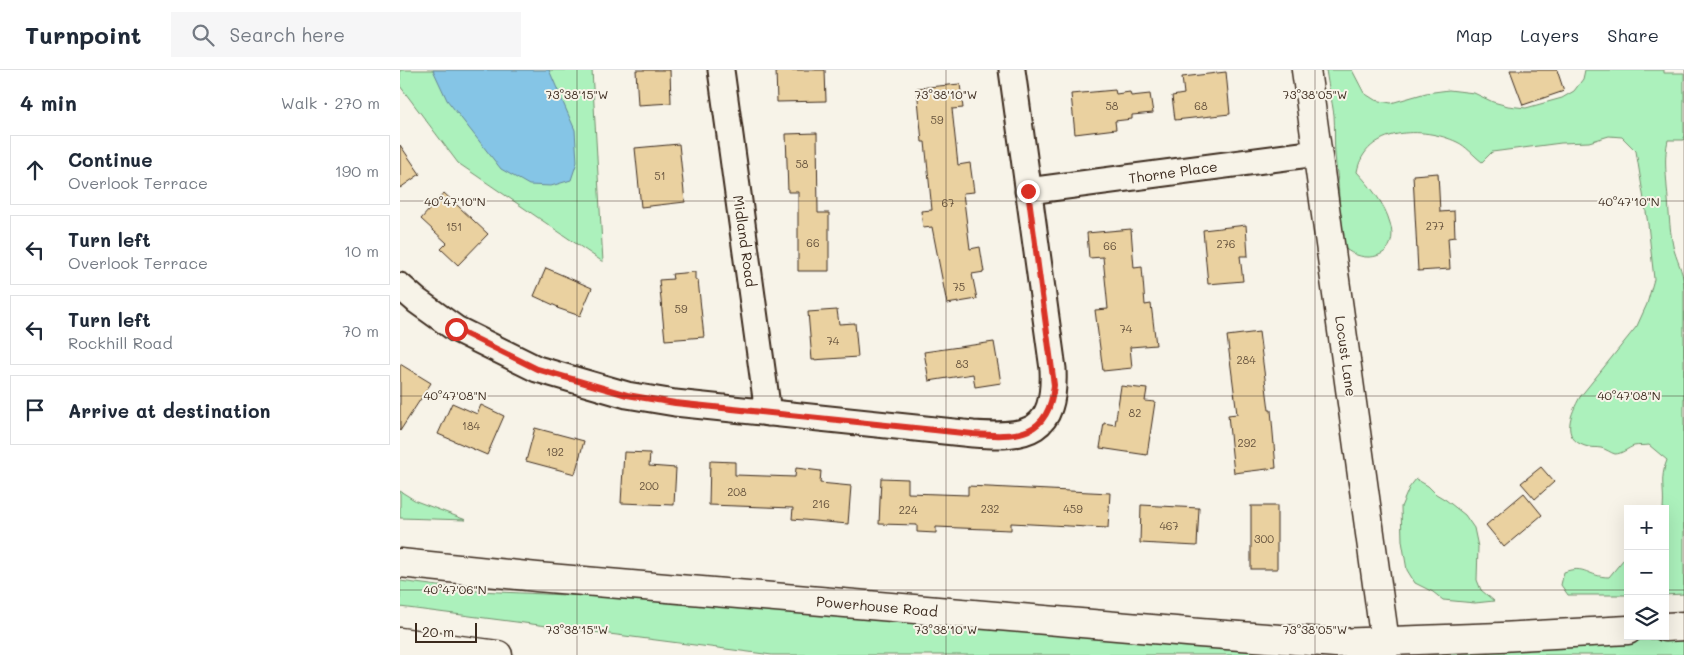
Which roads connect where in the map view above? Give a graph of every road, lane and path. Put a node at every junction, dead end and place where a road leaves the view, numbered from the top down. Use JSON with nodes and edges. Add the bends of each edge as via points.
{"nodes":[{"id":1,"x":721,"y":70,"type":"edge"},
{"id":2,"x":1012,"y":70,"type":"edge"},
{"id":3,"x":1306,"y":70,"type":"edge"},
{"id":4,"x":1317,"y":153,"type":"junction"},
{"id":5,"x":1028,"y":191,"type":"junction"},
{"id":6,"x":400,"y":286,"type":"edge"},
{"id":7,"x":768,"y":413,"type":"junction"},
{"id":8,"x":400,"y":563,"type":"edge"},
{"id":9,"x":1684,"y":626,"type":"edge"},
{"id":10,"x":1669,"y":628,"type":"edge"},
{"id":11,"x":1624,"y":630,"type":"edge"},
{"id":12,"x":400,"y":642,"type":"edge"},
{"id":13,"x":1386,"y":651,"type":"edge"},
{"id":14,"x":498,"y":655,"type":"edge"}],
"edges":[{"from":1,"to":7,"type":"street","name":"Midland Road"},
{"from":2,"to":5,"type":"street"},
{"from":3,"to":4,"type":"main road","name":"Locust Lane"},
{"from":4,"to":5,"type":"street","name":"Thorne Place"},
{"from":4,"to":13,"type":"main road","name":"Locust Lane"},
{"from":5,"to":7,"type":"street","via":[[1054,385],[1051,403],[1038,425],[1008,436]]},
{"from":6,"to":7,"type":"street","via":[[456,329],[537,369],[627,395]]},
{"from":8,"to":13,"type":"main road","name":"Powerhouse Road","via":[[1336,643]]},
{"from":9,"to":10,"type":"main road"},
{"from":11,"to":13,"type":"main road","name":"Powerhouse Road"},
{"from":12,"to":14,"type":"main road"}]}
